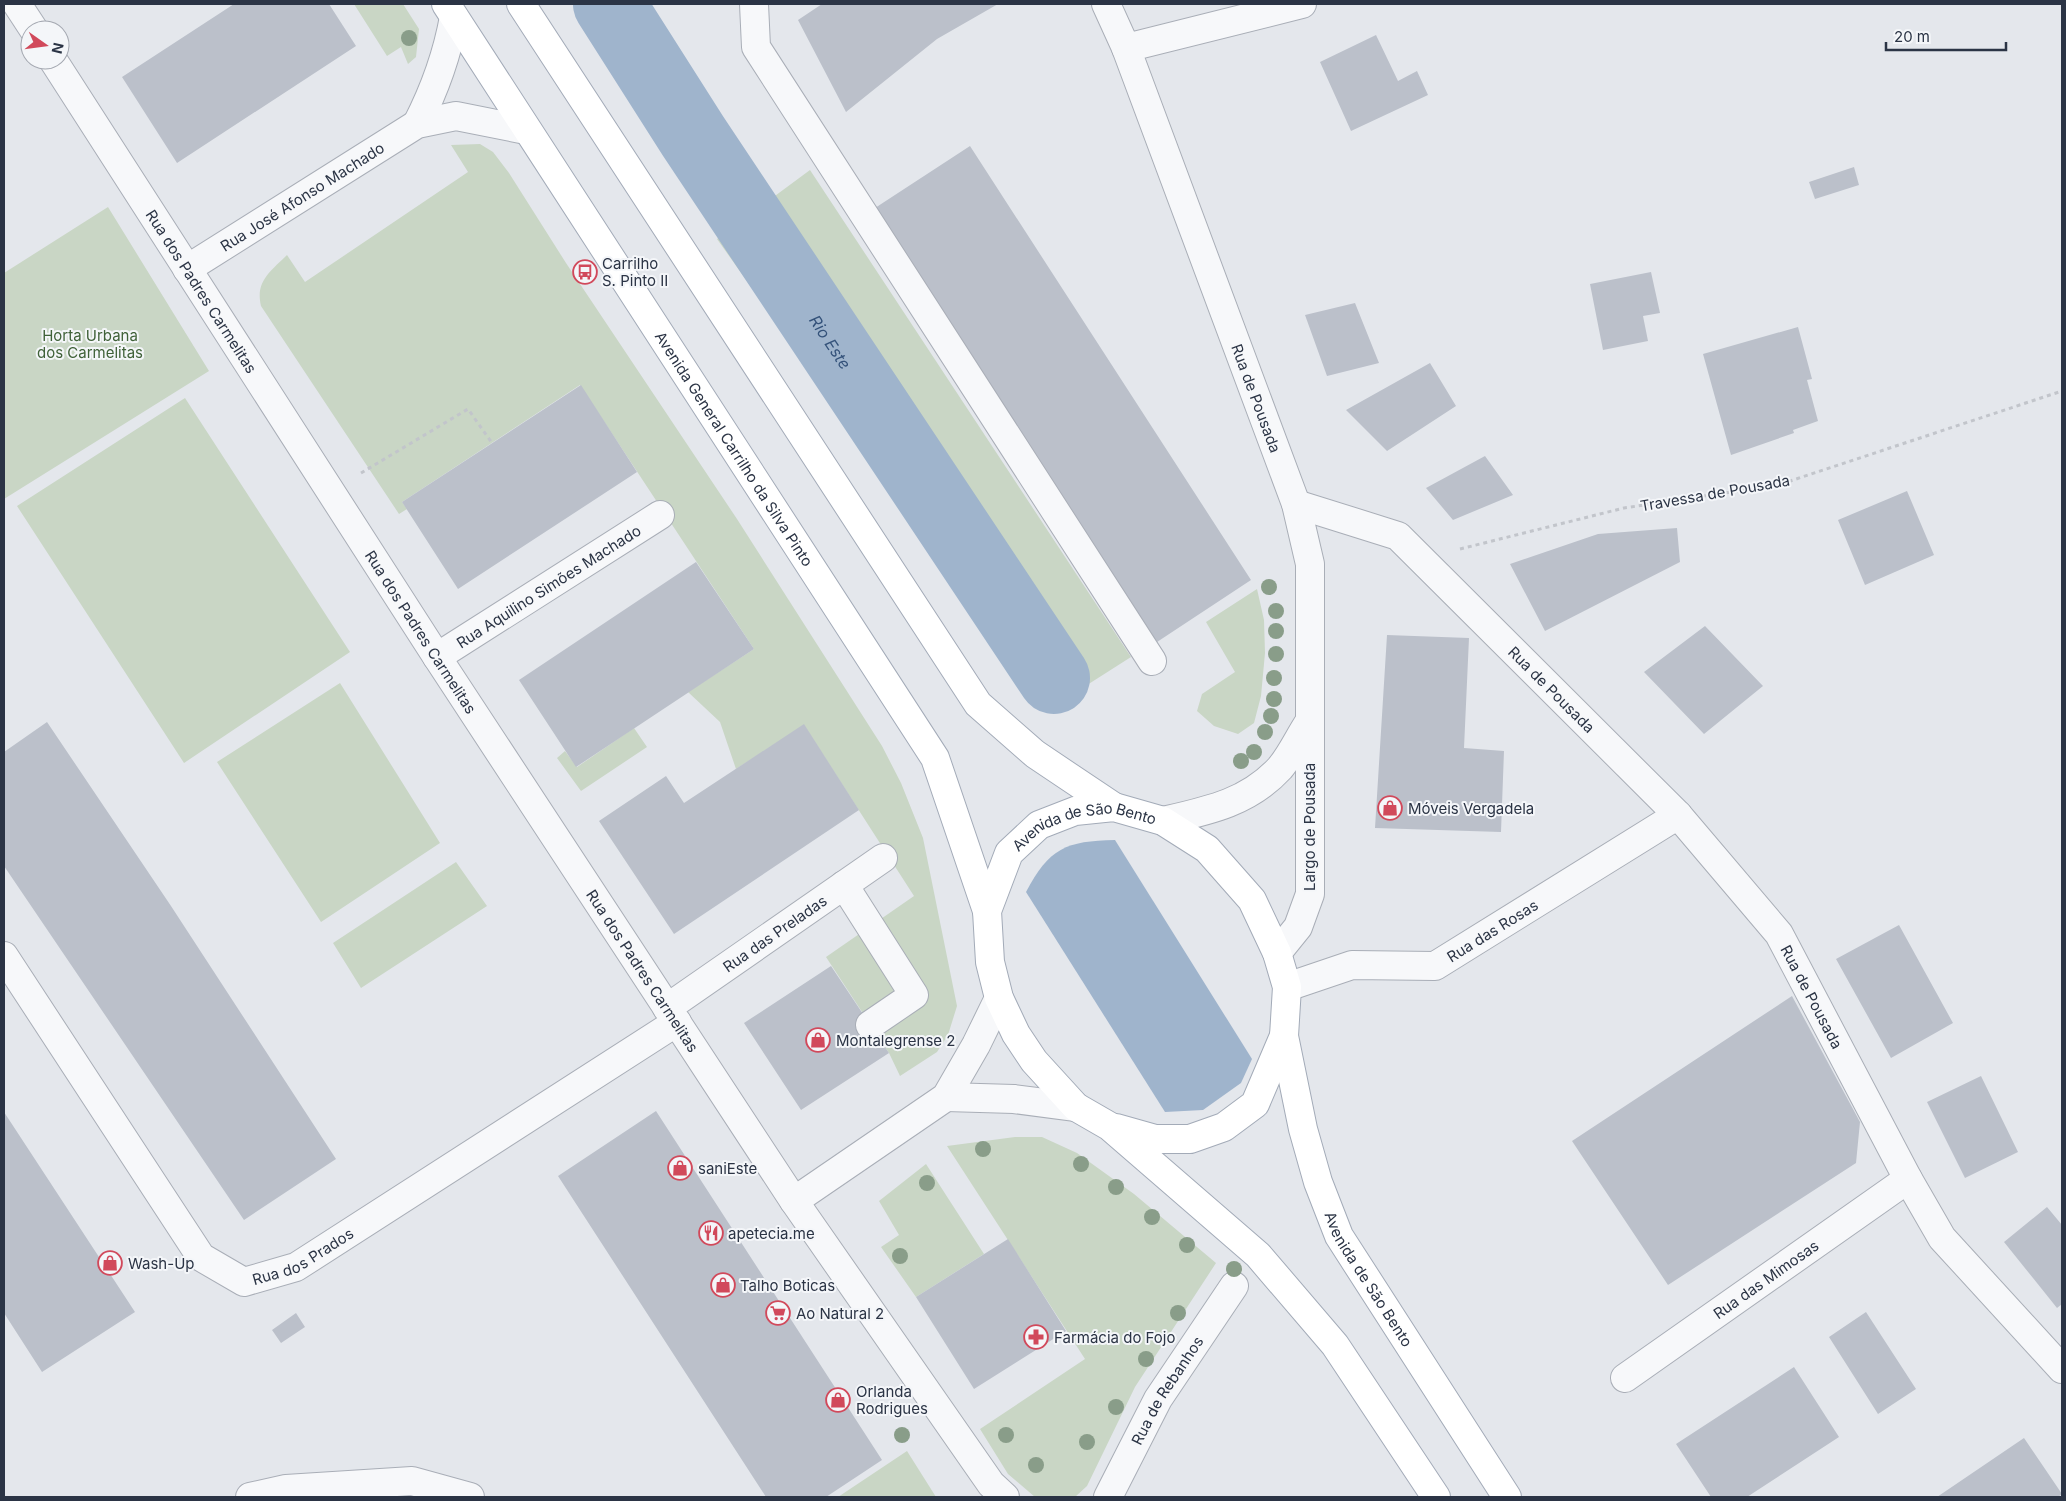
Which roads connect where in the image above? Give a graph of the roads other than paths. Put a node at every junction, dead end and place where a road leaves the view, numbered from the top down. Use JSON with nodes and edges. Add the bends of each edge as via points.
{"nodes":[{"id":1,"x":17,"y":4,"type":"edge"},
{"id":2,"x":521,"y":4,"type":"edge"},
{"id":3,"x":754,"y":4,"type":"edge"},
{"id":4,"x":1106,"y":4,"type":"edge"},
{"id":5,"x":1302,"y":4,"type":"edge"},
{"id":6,"x":450,"y":11,"type":"edge"},
{"id":7,"x":27,"y":20,"type":"edge"},
{"id":8,"x":1126,"y":48,"type":"junction"},
{"id":9,"x":59,"y":70,"type":"edge"},
{"id":10,"x":417,"y":124,"type":"junction"},
{"id":11,"x":526,"y":130,"type":"junction"},
{"id":12,"x":187,"y":269,"type":"junction"},
{"id":13,"x":1296,"y":504,"type":"junction"},
{"id":14,"x":660,"y":515,"type":"dead end"},
{"id":15,"x":437,"y":657,"type":"junction"},
{"id":16,"x":1152,"y":661,"type":"dead end"},
{"id":17,"x":1308,"y":722,"type":"junction"},
{"id":18,"x":1114,"y":806,"type":"junction"},
{"id":19,"x":1678,"y":815,"type":"junction"},
{"id":20,"x":1163,"y":821,"type":"junction"},
{"id":21,"x":883,"y":858,"type":"dead end"},
{"id":22,"x":844,"y":885,"type":"junction"},
{"id":23,"x":987,"y":911,"type":"junction"},
{"id":24,"x":1277,"y":953,"type":"junction"},
{"id":25,"x":4,"y":956,"type":"edge"},
{"id":26,"x":1286,"y":987,"type":"junction"},
{"id":27,"x":999,"y":998,"type":"junction"},
{"id":28,"x":672,"y":1015,"type":"junction"},
{"id":29,"x":870,"y":1025,"type":"dead end"},
{"id":30,"x":1284,"y":1036,"type":"junction"},
{"id":31,"x":946,"y":1097,"type":"junction"},
{"id":32,"x":1076,"y":1107,"type":"junction"},
{"id":33,"x":1109,"y":1126,"type":"junction"},
{"id":34,"x":1908,"y":1178,"type":"junction"},
{"id":35,"x":794,"y":1201,"type":"junction"},
{"id":36,"x":1234,"y":1286,"type":"dead end"},
{"id":37,"x":2062,"y":1369,"type":"edge"},
{"id":38,"x":1625,"y":1378,"type":"dead end"},
{"id":39,"x":250,"y":1497,"type":"edge"},
{"id":40,"x":470,"y":1497,"type":"edge"},
{"id":41,"x":1005,"y":1497,"type":"edge"},
{"id":42,"x":1108,"y":1497,"type":"edge"},
{"id":43,"x":1436,"y":1497,"type":"edge"},
{"id":44,"x":1507,"y":1497,"type":"edge"}],
"edges":[{"from":1,"to":7,"type":"street"},
{"from":2,"to":18,"type":"main road","via":[[978,704],[1035,754]]},
{"from":3,"to":16,"type":"street","via":[[756,47]]},
{"from":4,"to":8,"type":"street","name":"Rua de Pousada"},
{"from":5,"to":8,"type":"street"},
{"from":6,"to":10,"type":"street","via":[[442,70]]},
{"from":6,"to":11,"type":"main road","name":"Avenida General Carrilho da Silva Pinto"},
{"from":8,"to":13,"type":"street","name":"Rua de Pousada"},
{"from":9,"to":12,"type":"street","name":"Rua dos Padres Carmelitas"},
{"from":10,"to":11,"type":"street","name":"Rua José Afonso Machado","via":[[456,116]]},
{"from":10,"to":12,"type":"street","name":"Rua José Afonso Machado"},
{"from":11,"to":23,"type":"main road","name":"Avenida General Carrilho da Silva Pinto","via":[[935,758]]},
{"from":12,"to":15,"type":"street","name":"Rua dos Padres Carmelitas"},
{"from":13,"to":17,"type":"street","name":"Largo de Pousada","via":[[1310,564]]},
{"from":13,"to":19,"type":"street","name":"Rua de Pousada","via":[[1398,536]]},
{"from":14,"to":15,"type":"street","name":"Rua Aquilino Simões Machado"},
{"from":15,"to":28,"type":"street","name":"Rua dos Padres Carmelitas"},
{"from":17,"to":20,"type":"street","name":"Largo de Pousada","via":[[1280,767],[1248,795],[1205,811]]},
{"from":17,"to":24,"type":"street","name":"Largo de Pousada","via":[[1310,894],[1298,927]]},
{"from":18,"to":20,"type":"main road","name":"Avenida de São Bento"},
{"from":18,"to":23,"type":"main road","name":"Avenida de São Bento","via":[[1075,811],[1040,825],[1009,853]]},
{"from":19,"to":26,"type":"street","name":"Rua das Rosas","via":[[1435,966],[1352,964]]},
{"from":19,"to":34,"type":"street","name":"Rua de Pousada","via":[[1779,934]]},
{"from":20,"to":24,"type":"main road","name":"Avenida de São Bento","via":[[1208,849],[1240,886],[1252,900]]},
{"from":21,"to":22,"type":"street","name":"Rua das Preladas"},
{"from":22,"to":28,"type":"street","name":"Rua das Preladas"},
{"from":22,"to":29,"type":"street","via":[[914,995]]},
{"from":23,"to":27,"type":"main road","name":"Avenida de São Bento","via":[[990,962]]},
{"from":24,"to":26,"type":"main road","name":"Avenida de São Bento"},
{"from":25,"to":28,"type":"street","name":"Rua dos Prados","via":[[201,1257],[244,1282],[296,1267]]},
{"from":26,"to":30,"type":"main road","name":"Avenida de São Bento"},
{"from":27,"to":31,"type":"street"},
{"from":27,"to":32,"type":"main road","name":"Avenida de São Bento","via":[[1034,1062]]},
{"from":28,"to":35,"type":"street","name":"Rua dos Padres Carmelitas"},
{"from":30,"to":33,"type":"main road","name":"Avenida de São Bento","via":[[1255,1104],[1224,1127],[1190,1139],[1155,1139]]},
{"from":30,"to":44,"type":"main road","name":"Avenida de São Bento","via":[[1308,1146],[1339,1236]]},
{"from":31,"to":32,"type":"street","via":[[1014,1099]]},
{"from":31,"to":35,"type":"street"},
{"from":32,"to":33,"type":"main road","name":"Avenida de São Bento"},
{"from":33,"to":43,"type":"main road","name":"Avenida de São Bento","via":[[1258,1255],[1335,1345]]},
{"from":34,"to":37,"type":"street","name":"Rua de Pousada","via":[[1942,1238]]},
{"from":34,"to":38,"type":"street","name":"Rua das Mimosas"},
{"from":35,"to":41,"type":"street","name":"Rua dos Padres Carmelitas","via":[[991,1484]]},
{"from":36,"to":42,"type":"street","name":"Rua de Rebanhos","via":[[1158,1399]]},
{"from":39,"to":40,"type":"street","via":[[286,1489],[412,1482]]}]}
